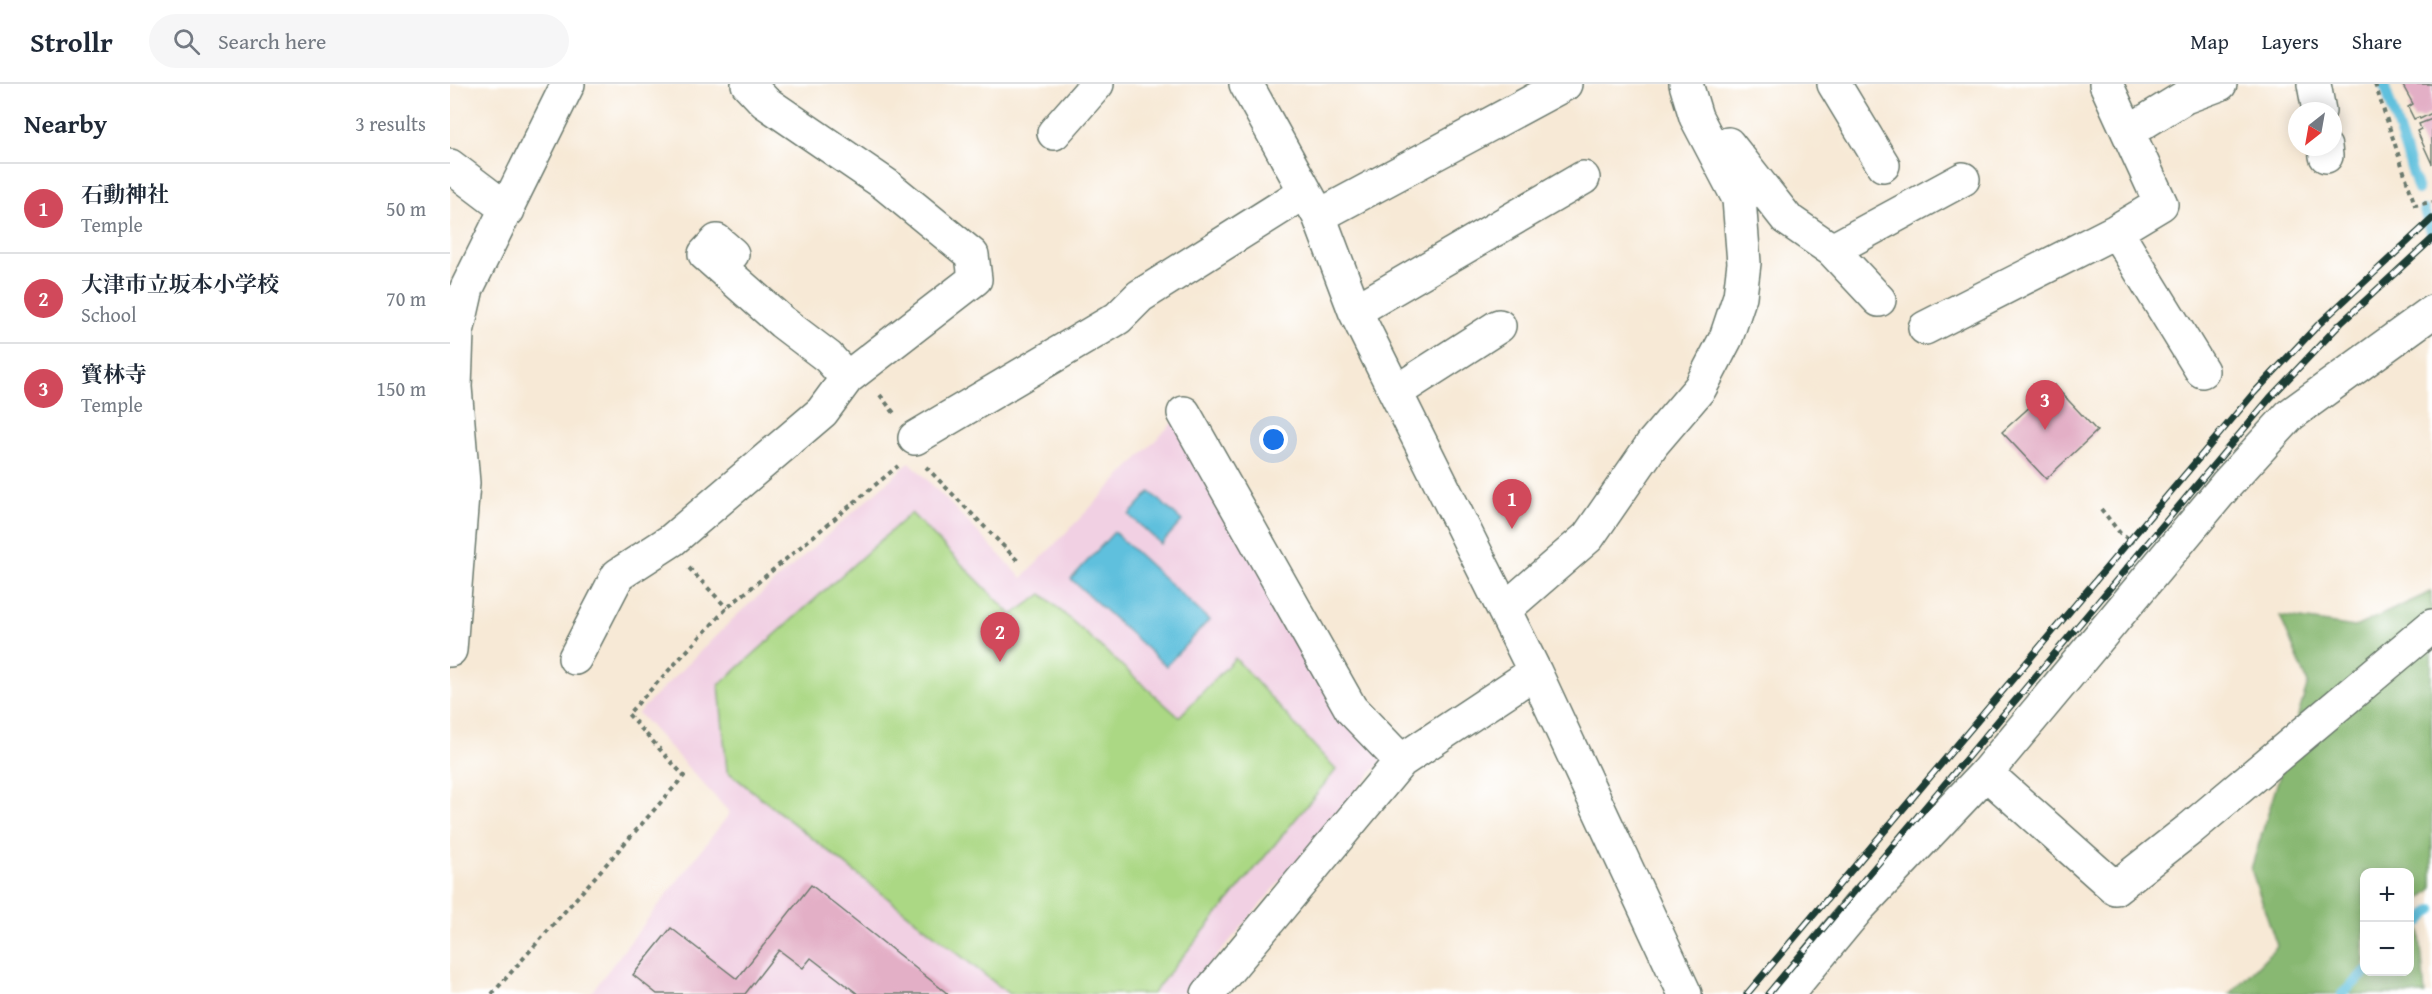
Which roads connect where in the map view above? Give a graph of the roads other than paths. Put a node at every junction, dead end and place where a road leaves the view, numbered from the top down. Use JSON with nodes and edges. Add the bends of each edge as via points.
{"nodes":[{"id":1,"x":568,"y":84,"type":"edge"},
{"id":2,"x":748,"y":84,"type":"edge"},
{"id":3,"x":1097,"y":84,"type":"edge"},
{"id":4,"x":1246,"y":84,"type":"edge"},
{"id":5,"x":1565,"y":84,"type":"edge"},
{"id":6,"x":1834,"y":84,"type":"edge"},
{"id":7,"x":2106,"y":84,"type":"edge"},
{"id":8,"x":2220,"y":84,"type":"edge"},
{"id":9,"x":2314,"y":84,"type":"edge"},
{"id":10,"x":1687,"y":87,"type":"edge"},
{"id":11,"x":2317,"y":102,"type":"edge"},
{"id":12,"x":2128,"y":132,"type":"junction"},
{"id":13,"x":1054,"y":133,"type":"dead end"},
{"id":14,"x":1883,"y":165,"type":"dead end"},
{"id":15,"x":450,"y":166,"type":"edge"},
{"id":16,"x":1583,"y":178,"type":"dead end"},
{"id":17,"x":1963,"y":179,"type":"dead end"},
{"id":18,"x":1312,"y":204,"type":"junction"},
{"id":19,"x":508,"y":210,"type":"junction"},
{"id":20,"x":2116,"y":231,"type":"junction"},
{"id":21,"x":1832,"y":250,"type":"junction"},
{"id":22,"x":732,"y":254,"type":"dead end"},
{"id":23,"x":1879,"y":300,"type":"dead end"},
{"id":24,"x":1355,"y":311,"type":"junction"},
{"id":25,"x":2432,"y":312,"type":"edge"},
{"id":26,"x":1499,"y":326,"type":"dead end"},
{"id":27,"x":1925,"y":328,"type":"dead end"},
{"id":28,"x":2202,"y":371,"type":"dead end"},
{"id":29,"x":847,"y":378,"type":"junction"},
{"id":30,"x":1396,"y":392,"type":"junction"},
{"id":31,"x":1184,"y":413,"type":"dead end"},
{"id":32,"x":909,"y":450,"type":"road end"},
{"id":33,"x":1504,"y":610,"type":"junction"},
{"id":34,"x":2432,"y":626,"type":"edge"},
{"id":35,"x":450,"y":650,"type":"edge"},
{"id":36,"x":575,"y":658,"type":"dead end"},
{"id":37,"x":1536,"y":672,"type":"junction"},
{"id":38,"x":1401,"y":760,"type":"junction"},
{"id":39,"x":1986,"y":773,"type":"junction"},
{"id":40,"x":1208,"y":994,"type":"edge"},
{"id":41,"x":1685,"y":994,"type":"edge"},
{"id":42,"x":1787,"y":994,"type":"edge"}],
"edges":[{"from":1,"to":19,"type":"street"},
{"from":2,"to":29,"type":"street","via":[[765,102],[885,184],[972,255],[975,279]]},
{"from":3,"to":13,"type":"street"},
{"from":4,"to":18,"type":"street"},
{"from":5,"to":18,"type":"street"},
{"from":6,"to":14,"type":"street"},
{"from":7,"to":12,"type":"street"},
{"from":8,"to":12,"type":"street","via":[[2185,97]]},
{"from":9,"to":11,"type":"street"},
{"from":10,"to":21,"type":"street","via":[[1786,219]]},
{"from":10,"to":33,"type":"street","via":[[1696,117],[1739,199],[1744,263],[1740,296],[1726,338],[1700,388],[1653,443],[1588,537]]},
{"from":12,"to":20,"type":"street","via":[[2162,204]]},
{"from":15,"to":19,"type":"street"},
{"from":16,"to":24,"type":"street"},
{"from":17,"to":21,"type":"street"},
{"from":18,"to":24,"type":"street"},
{"from":18,"to":32,"type":"street","via":[[1140,296],[1118,318]]},
{"from":19,"to":35,"type":"street","via":[[468,288],[457,332],[455,387],[463,491]]},
{"from":20,"to":27,"type":"street"},
{"from":20,"to":28,"type":"street"},
{"from":21,"to":23,"type":"street"},
{"from":22,"to":29,"type":"street","via":[[717,241],[705,254],[828,357]]},
{"from":24,"to":30,"type":"street"},
{"from":25,"to":39,"type":"street","via":[[2290,415],[2226,484]]},
{"from":26,"to":30,"type":"street"},
{"from":29,"to":36,"type":"street","via":[[822,412],[666,543],[618,575]]},
{"from":30,"to":33,"type":"street"},
{"from":31,"to":38,"type":"street","via":[[1351,709]]},
{"from":33,"to":37,"type":"street"},
{"from":34,"to":39,"type":"street","via":[[2115,888]]},
{"from":37,"to":38,"type":"street"},
{"from":37,"to":41,"type":"street"},
{"from":38,"to":40,"type":"street"},
{"from":39,"to":42,"type":"street","via":[[1859,907]]}]}
